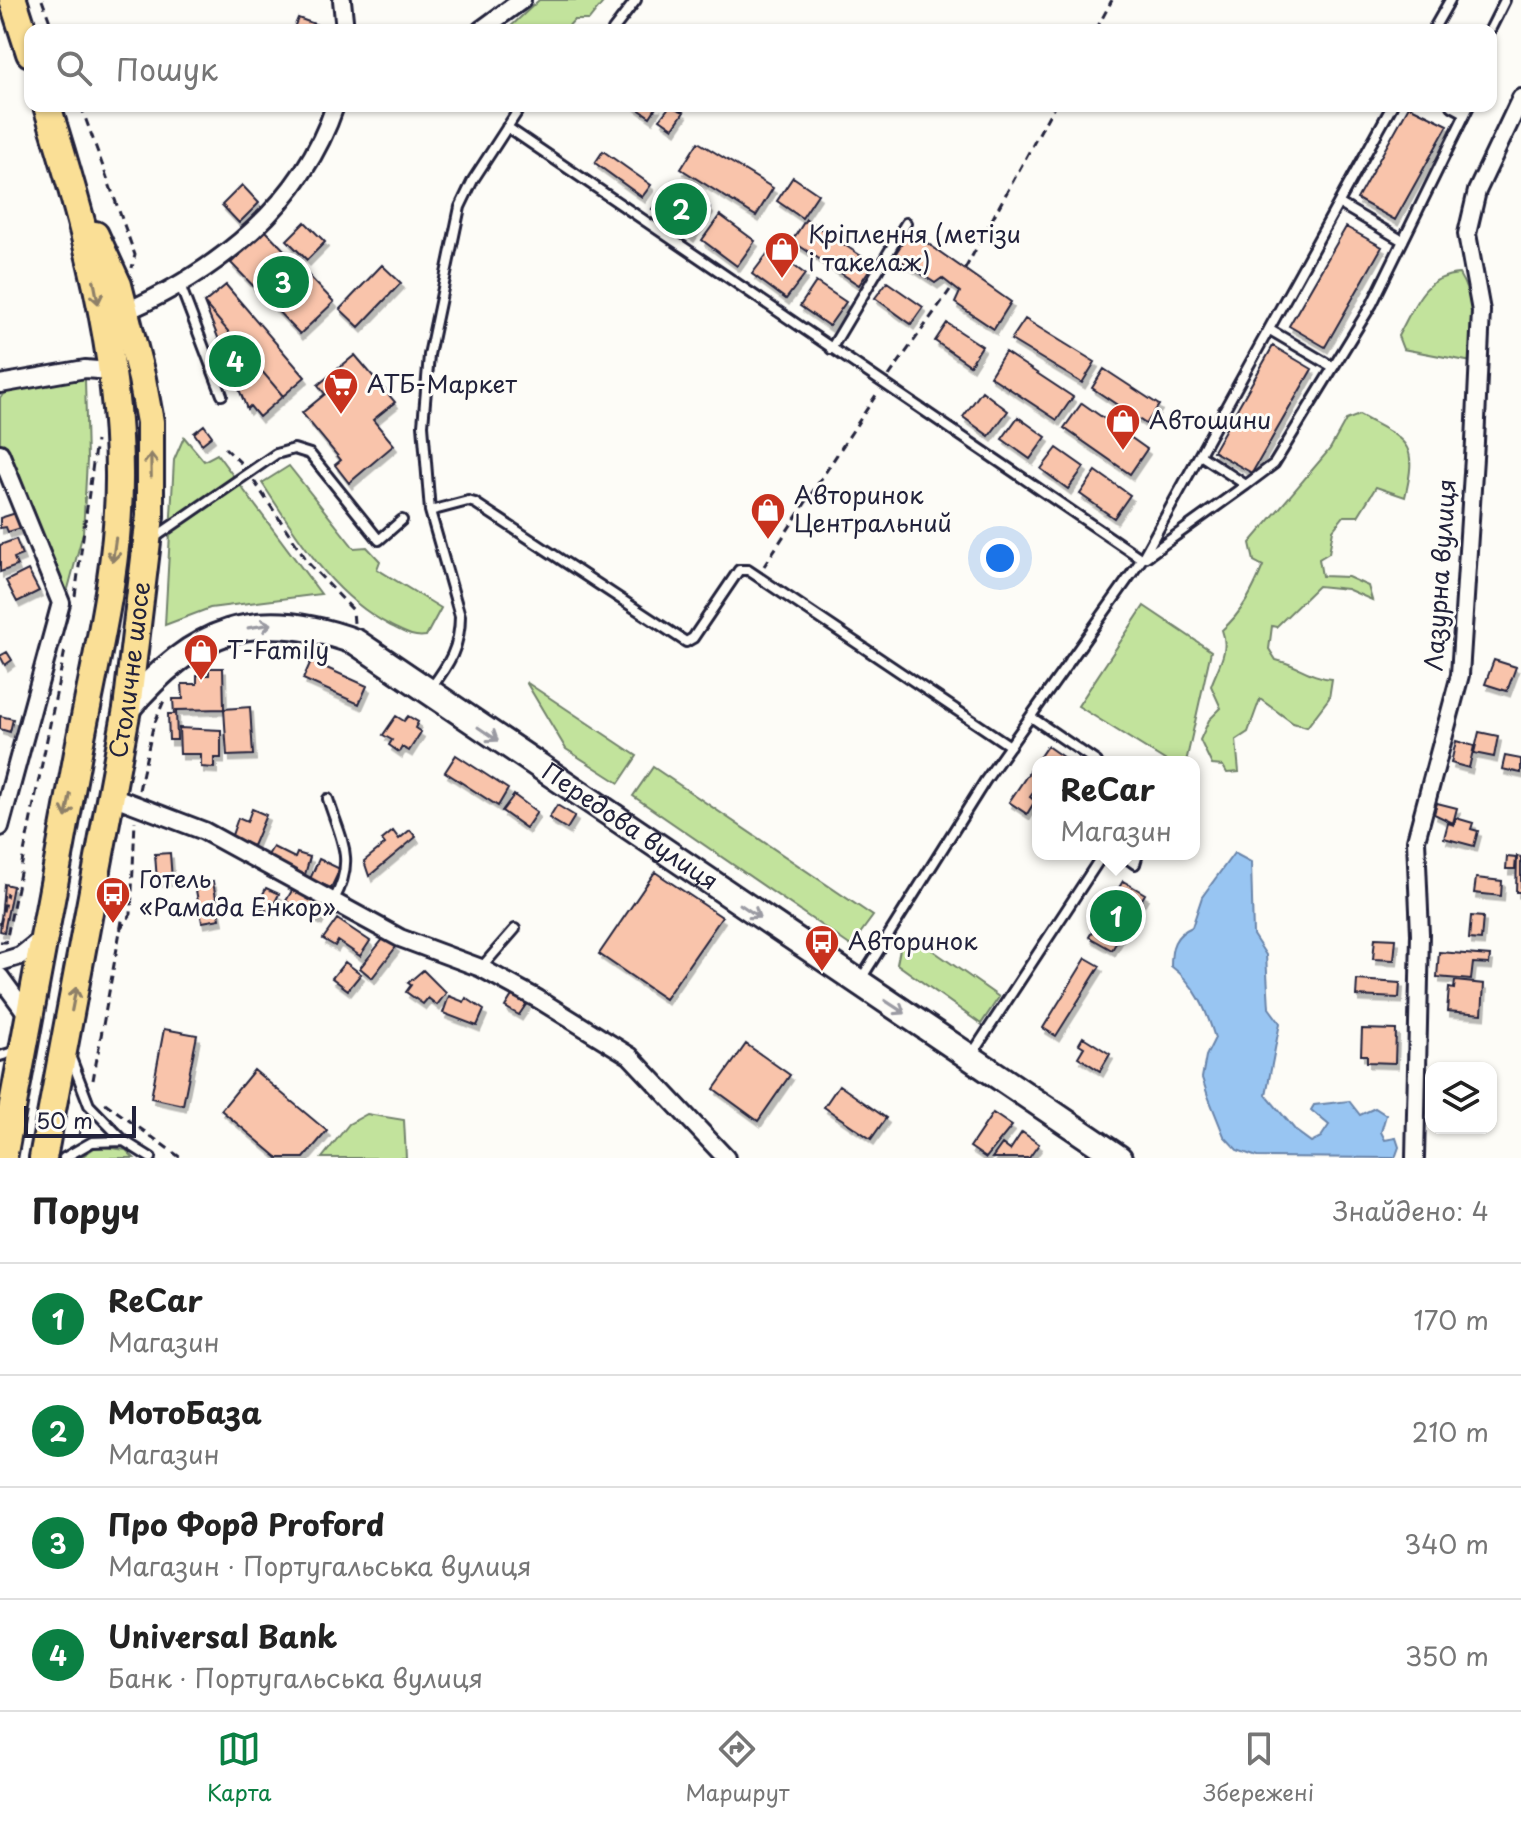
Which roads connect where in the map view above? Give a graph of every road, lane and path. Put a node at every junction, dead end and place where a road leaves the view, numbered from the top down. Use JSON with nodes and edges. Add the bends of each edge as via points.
{"nodes":[{"id":1,"x":13,"y":0,"type":"edge"},
{"id":2,"x":42,"y":0,"type":"edge"},
{"id":3,"x":342,"y":0,"type":"edge"},
{"id":4,"x":522,"y":0,"type":"edge"},
{"id":5,"x":636,"y":0,"type":"edge"},
{"id":6,"x":1112,"y":0,"type":"edge"},
{"id":7,"x":1450,"y":0,"type":"edge"},
{"id":8,"x":1505,"y":0,"type":"edge"},
{"id":9,"x":51,"y":24,"type":"edge"},
{"id":10,"x":344,"y":24,"type":"edge"},
{"id":11,"x":489,"y":24,"type":"edge"},
{"id":12,"x":618,"y":24,"type":"edge"},
{"id":13,"x":1099,"y":24,"type":"edge"},
{"id":14,"x":1436,"y":24,"type":"edge"},
{"id":15,"x":1493,"y":24,"type":"edge"},
{"id":16,"x":24,"y":34,"type":"edge"},
{"id":17,"x":1521,"y":98,"type":"edge"},
{"id":18,"x":49,"y":112,"type":"edge"},
{"id":19,"x":83,"y":112,"type":"edge"},
{"id":20,"x":332,"y":112,"type":"edge"},
{"id":21,"x":517,"y":112,"type":"edge"},
{"id":22,"x":1051,"y":112,"type":"edge"},
{"id":23,"x":1389,"y":112,"type":"edge"},
{"id":24,"x":1466,"y":112,"type":"edge"},
{"id":25,"x":507,"y":127,"type":"junction"},
{"id":26,"x":73,"y":188,"type":"junction"},
{"id":27,"x":1340,"y":204,"type":"junction"},
{"id":28,"x":906,"y":223,"type":"dead end"},
{"id":29,"x":1403,"y":241,"type":"junction"},
{"id":30,"x":965,"y":269,"type":"dead end"},
{"id":31,"x":129,"y":281,"type":"dead end"},
{"id":32,"x":180,"y":285,"type":"junction"},
{"id":33,"x":950,"y":290,"type":"dead end"},
{"id":34,"x":127,"y":311,"type":"junction"},
{"id":35,"x":1270,"y":330,"type":"junction"},
{"id":36,"x":831,"y":349,"type":"junction"},
{"id":37,"x":1333,"y":367,"type":"junction"},
{"id":38,"x":110,"y":371,"type":"junction"},
{"id":39,"x":0,"y":384,"type":"edge"},
{"id":40,"x":884,"y":384,"type":"junction"},
{"id":41,"x":222,"y":395,"type":"dead end"},
{"id":42,"x":225,"y":448,"type":"dead end"},
{"id":43,"x":0,"y":453,"type":"edge"},
{"id":44,"x":1200,"y":455,"type":"junction"},
{"id":45,"x":242,"y":464,"type":"dead end"},
{"id":46,"x":254,"y":481,"type":"dead end"},
{"id":47,"x":1246,"y":485,"type":"junction"},
{"id":48,"x":430,"y":511,"type":"junction"},
{"id":49,"x":402,"y":520,"type":"dead end"},
{"id":50,"x":147,"y":542,"type":"junction"},
{"id":51,"x":1142,"y":559,"type":"junction"},
{"id":52,"x":758,"y":576,"type":"junction"},
{"id":53,"x":356,"y":642,"type":"junction"},
{"id":54,"x":168,"y":692,"type":"dead end"},
{"id":55,"x":428,"y":692,"type":"junction"},
{"id":56,"x":87,"y":706,"type":"junction"},
{"id":57,"x":127,"y":709,"type":"junction"},
{"id":58,"x":1031,"y":717,"type":"junction"},
{"id":59,"x":1010,"y":746,"type":"junction"},
{"id":60,"x":1088,"y":756,"type":"edge"},
{"id":61,"x":328,"y":799,"type":"dead end"},
{"id":62,"x":124,"y":800,"type":"junction"},
{"id":63,"x":0,"y":827,"type":"edge"},
{"id":64,"x":1099,"y":860,"type":"edge"},
{"id":65,"x":7,"y":893,"type":"dead end"},
{"id":66,"x":334,"y":900,"type":"junction"},
{"id":67,"x":123,"y":915,"type":"dead end"},
{"id":68,"x":0,"y":925,"type":"edge"},
{"id":69,"x":515,"y":929,"type":"dead end"},
{"id":70,"x":120,"y":930,"type":"junction"},
{"id":71,"x":44,"y":937,"type":"junction"},
{"id":72,"x":0,"y":962,"type":"edge"},
{"id":73,"x":481,"y":968,"type":"junction"},
{"id":74,"x":0,"y":977,"type":"edge"},
{"id":75,"x":859,"y":983,"type":"junction"},
{"id":76,"x":30,"y":1018,"type":"junction"},
{"id":77,"x":66,"y":1041,"type":"junction"},
{"id":78,"x":12,"y":1052,"type":"edge"},
{"id":79,"x":970,"y":1056,"type":"junction"},
{"id":80,"x":93,"y":1086,"type":"dead end"},
{"id":81,"x":97,"y":1094,"type":"dead end"},
{"id":82,"x":85,"y":1111,"type":"dead end"},
{"id":83,"x":78,"y":1138,"type":"dead end"},
{"id":84,"x":124,"y":1141,"type":"junction"},
{"id":85,"x":3,"y":1158,"type":"edge"},
{"id":86,"x":43,"y":1158,"type":"edge"},
{"id":87,"x":64,"y":1158,"type":"edge"},
{"id":88,"x":149,"y":1158,"type":"edge"},
{"id":89,"x":181,"y":1158,"type":"edge"},
{"id":90,"x":726,"y":1158,"type":"edge"},
{"id":91,"x":1119,"y":1158,"type":"edge"},
{"id":92,"x":1415,"y":1158,"type":"edge"}],
"edges":[{"from":1,"to":16,"type":"main road"},
{"from":2,"to":9,"type":"path"},
{"from":3,"to":10,"type":"street"},
{"from":4,"to":11,"type":"street"},
{"from":5,"to":12,"type":"lane"},
{"from":6,"to":13,"type":"path"},
{"from":7,"to":14,"type":"lane"},
{"from":8,"to":15,"type":"lane"},
{"from":17,"to":92,"type":"street","name":"Лазурна вулиця","via":[[1477,191],[1467,234],[1481,311],[1475,442],[1460,675],[1416,840],[1420,934]]},
{"from":18,"to":26,"type":"main road","name":"Столичне шосе"},
{"from":19,"to":31,"type":"path","via":[[135,255]]},
{"from":20,"to":32,"type":"street","via":[[301,179],[279,207]]},
{"from":21,"to":25,"type":"lane"},
{"from":22,"to":30,"type":"path"},
{"from":23,"to":27,"type":"lane"},
{"from":24,"to":29,"type":"lane"},
{"from":25,"to":36,"type":"lane"},
{"from":25,"to":48,"type":"lane","via":[[460,207],[449,248],[429,355],[423,425]]},
{"from":26,"to":34,"type":"main road","name":"Столичне шосе"},
{"from":26,"to":38,"type":"main road","name":"Столичне шосе","one_way":true},
{"from":27,"to":29,"type":"lane"},
{"from":27,"to":35,"type":"lane"},
{"from":28,"to":36,"type":"lane"},
{"from":29,"to":37,"type":"lane"},
{"from":32,"to":34,"type":"street"},
{"from":32,"to":41,"type":"lane"},
{"from":33,"to":40,"type":"path"},
{"from":50,"to":34,"type":"main road","name":"Столичне шосе","one_way":true,"via":[[150,422]]},
{"from":35,"to":37,"type":"lane"},
{"from":35,"to":44,"type":"lane"},
{"from":36,"to":40,"type":"lane"},
{"from":37,"to":47,"type":"lane","via":[[1274,464]]},
{"from":38,"to":39,"type":"street","via":[[85,369]]},
{"from":38,"to":56,"type":"main road","name":"Столичне шосе","one_way":true,"via":[[118,430],[118,526]]},
{"from":40,"to":51,"type":"lane"},
{"from":40,"to":52,"type":"path"},
{"from":42,"to":45,"type":"path"},
{"from":43,"to":63,"type":"street","via":[[61,603]]},
{"from":44,"to":47,"type":"lane"},
{"from":44,"to":51,"type":"lane"},
{"from":46,"to":53,"type":"path","via":[[310,565],[353,610]]},
{"from":47,"to":51,"type":"lane"},
{"from":48,"to":52,"type":"lane","via":[[475,503],[686,642],[739,570]]},
{"from":48,"to":55,"type":"lane","via":[[460,629],[458,647]]},
{"from":49,"to":50,"type":"lane","via":[[379,540],[310,454],[294,449],[276,454]]},
{"from":50,"to":57,"type":"main road","name":"Столичне шосе"},
{"from":51,"to":58,"type":"lane"},
{"from":52,"to":59,"type":"lane"},
{"from":53,"to":55,"type":"street","name":"Передова вулиця"},
{"from":57,"to":53,"type":"street","name":"Передова вулиця","one_way":true,"via":[[180,656],[209,639],[248,627],[299,625]]},
{"from":54,"to":62,"type":"path"},
{"from":55,"to":75,"type":"street","name":"Передова вулиця","one_way":true},
{"from":56,"to":57,"type":"main road","via":[[101,691],[111,692]]},
{"from":56,"to":71,"type":"main road","name":"Столичне шосе","one_way":true},
{"from":57,"to":62,"type":"main road","name":"Столичне шосе"},
{"from":58,"to":59,"type":"lane"},
{"from":58,"to":60,"type":"lane"},
{"from":59,"to":75,"type":"lane"},
{"from":61,"to":66,"type":"lane","via":[[348,858],[346,877]]},
{"from":62,"to":66,"type":"street","via":[[204,831]]},
{"from":62,"to":70,"type":"path","via":[[131,914]]},
{"from":77,"to":62,"type":"main road","name":"Столичне шосе","one_way":true},
{"from":64,"to":79,"type":"lane"},
{"from":65,"to":68,"type":"path"},
{"from":66,"to":73,"type":"street","via":[[400,938]]},
{"from":67,"to":70,"type":"path"},
{"from":69,"to":73,"type":"lane"},
{"from":70,"to":80,"type":"path"},
{"from":71,"to":72,"type":"street","via":[[20,956]]},
{"from":71,"to":76,"type":"main road","name":"Столичне шосе"},
{"from":73,"to":90,"type":"street","via":[[630,1056]]},
{"from":74,"to":76,"type":"street"},
{"from":75,"to":79,"type":"street","name":"Передова вулиця","one_way":true},
{"from":76,"to":78,"type":"main road","name":"Столичне шосе"},
{"from":77,"to":84,"type":"lane","via":[[89,1105]]},
{"from":77,"to":86,"type":"main road","name":"Столичне шосе"},
{"from":78,"to":85,"type":"main road","name":"Столичне шосе"},
{"from":79,"to":91,"type":"street","name":"Передова вулиця"},
{"from":81,"to":89,"type":"path"},
{"from":82,"to":83,"type":"path"},
{"from":84,"to":87,"type":"lane","via":[[92,1142]]},
{"from":84,"to":88,"type":"lane"}]}
